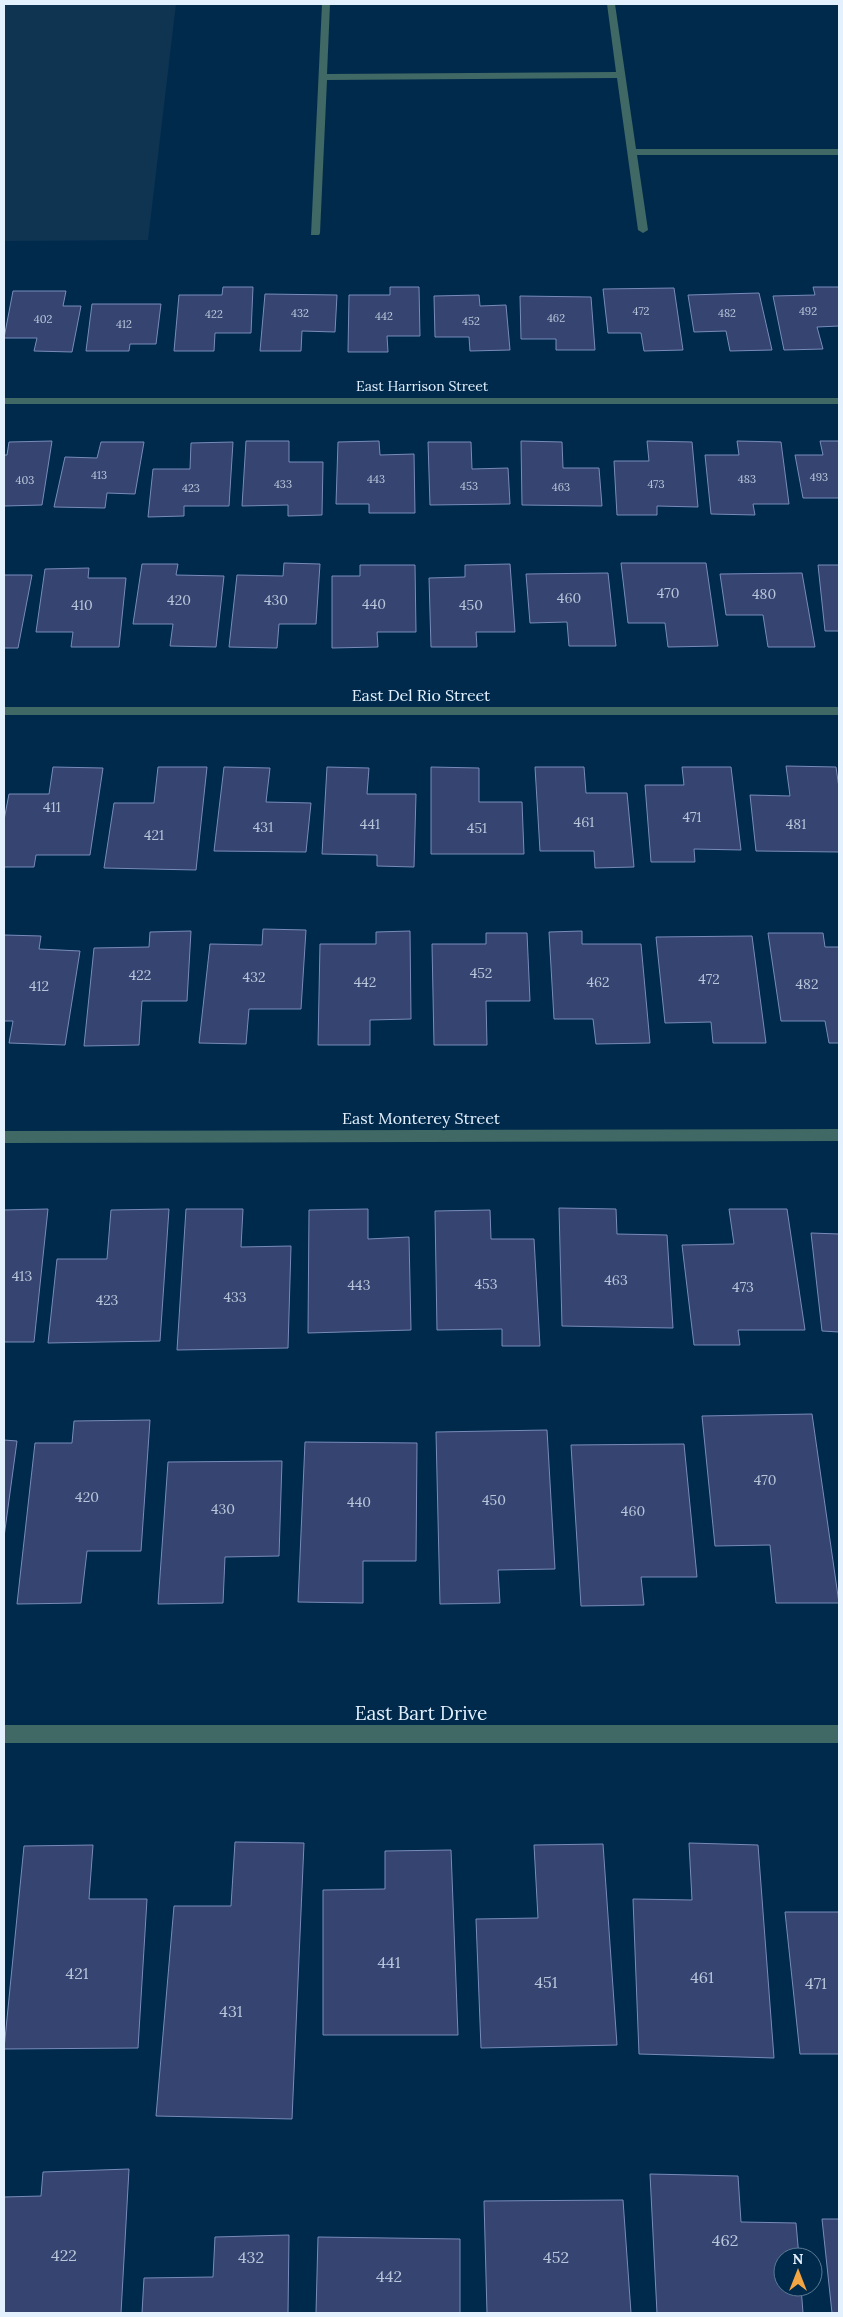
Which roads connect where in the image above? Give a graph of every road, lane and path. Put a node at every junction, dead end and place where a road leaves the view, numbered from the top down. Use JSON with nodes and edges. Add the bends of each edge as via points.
{"nodes":[{"id":1,"x":326,"y":4,"type":"edge"},
{"id":2,"x":611,"y":4,"type":"edge"},
{"id":3,"x":621,"y":75,"type":"junction"},
{"id":4,"x":323,"y":77,"type":"junction"},
{"id":5,"x":631,"y":152,"type":"junction"},
{"id":6,"x":839,"y":152,"type":"edge"},
{"id":7,"x":642,"y":230,"type":"dead end"},
{"id":8,"x":315,"y":233,"type":"dead end"},
{"id":9,"x":4,"y":402,"type":"edge"},
{"id":10,"x":839,"y":402,"type":"edge"},
{"id":11,"x":4,"y":711,"type":"edge"},
{"id":12,"x":839,"y":711,"type":"edge"},
{"id":13,"x":839,"y":1134,"type":"edge"},
{"id":14,"x":4,"y":1136,"type":"edge"},
{"id":15,"x":4,"y":1734,"type":"edge"},
{"id":16,"x":839,"y":1734,"type":"edge"}],
"edges":[{"from":1,"to":4,"type":"street"},
{"from":2,"to":3,"type":"street"},
{"from":3,"to":4,"type":"street"},
{"from":3,"to":5,"type":"street"},
{"from":4,"to":8,"type":"street"},
{"from":5,"to":6,"type":"street"},
{"from":5,"to":7,"type":"street"},
{"from":9,"to":10,"type":"street","name":"East Harrison Street"},
{"from":11,"to":12,"type":"street","name":"East Del Rio Street"},
{"from":13,"to":14,"type":"street","name":"East Monterey Street"},
{"from":15,"to":16,"type":"street","name":"East Bart Drive"}]}
